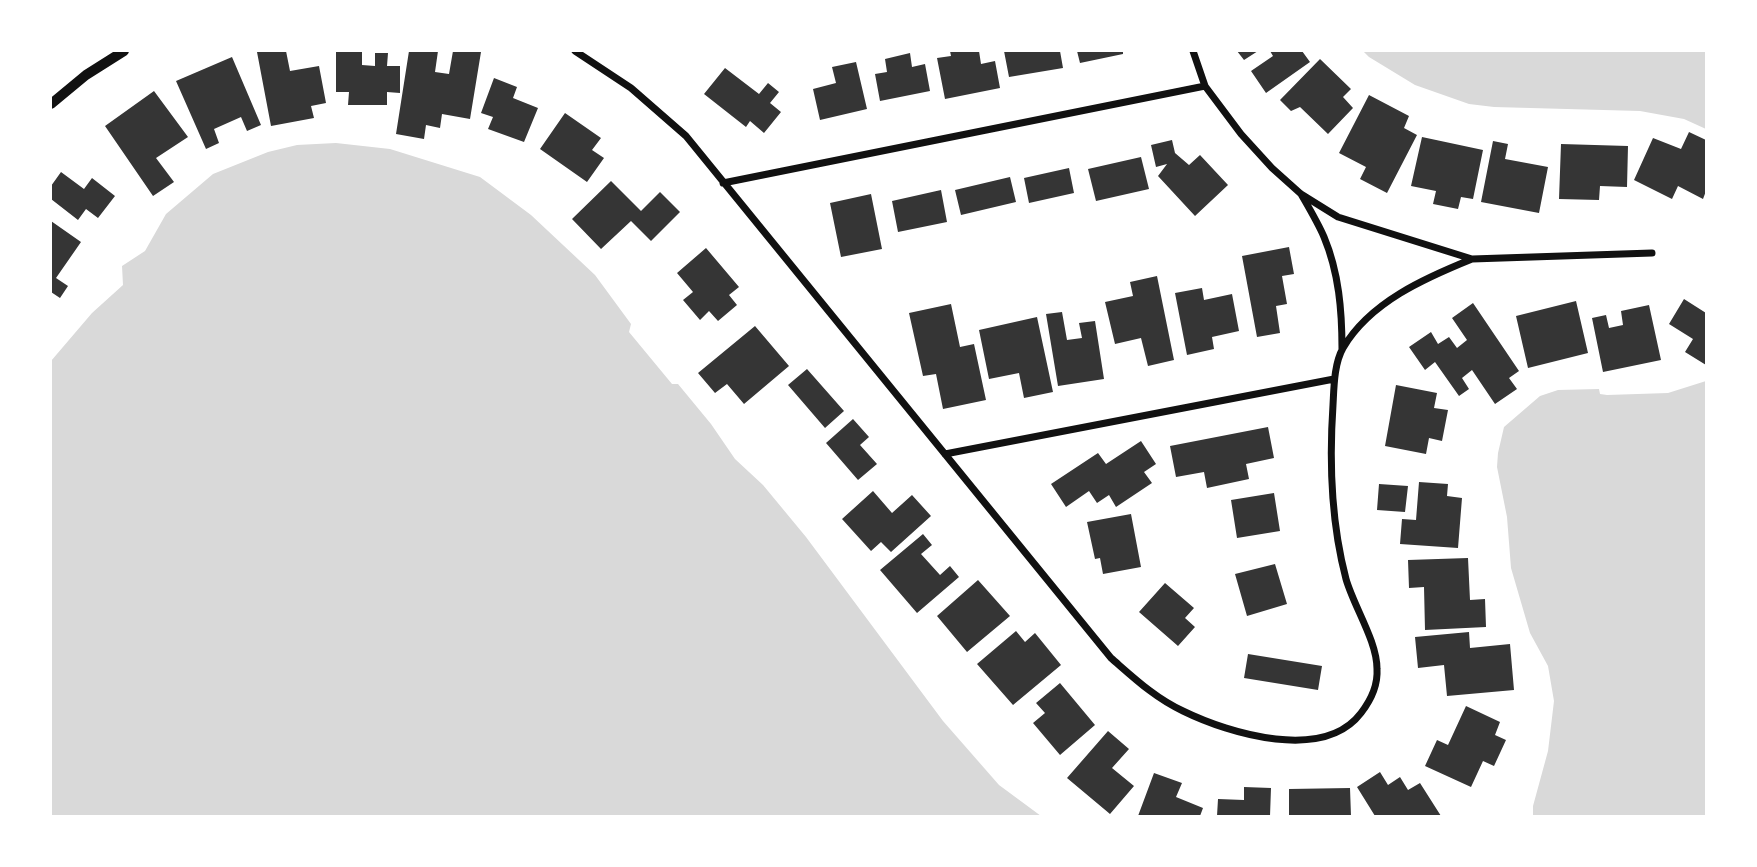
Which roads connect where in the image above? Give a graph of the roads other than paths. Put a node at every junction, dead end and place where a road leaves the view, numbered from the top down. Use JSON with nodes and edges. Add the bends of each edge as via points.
{"nodes":[{"id":1,"x":124,"y":51,"type":"edge"},
{"id":2,"x":575,"y":51,"type":"edge"},
{"id":3,"x":1193,"y":51,"type":"edge"},
{"id":4,"x":1205,"y":86,"type":"junction"},
{"id":5,"x":51,"y":104,"type":"edge"},
{"id":6,"x":723,"y":183,"type":"junction"},
{"id":7,"x":1301,"y":194,"type":"junction"},
{"id":8,"x":1652,"y":253,"type":"dead end"},
{"id":9,"x":1472,"y":259,"type":"junction"},
{"id":10,"x":1342,"y":349,"type":"junction"},
{"id":11,"x":1334,"y":379,"type":"junction"},
{"id":12,"x":945,"y":454,"type":"junction"}],
"edges":[{"from":1,"to":5,"type":"street"},
{"from":2,"to":6,"type":"street","via":[[656,109],[686,136]]},
{"from":3,"to":4,"type":"street"},
{"from":4,"to":6,"type":"street"},
{"from":4,"to":7,"type":"street","via":[[1241,134]]},
{"from":6,"to":12,"type":"street"},
{"from":7,"to":9,"type":"street","via":[[1338,217]]},
{"from":7,"to":10,"type":"street","via":[[1333,263]]},
{"from":8,"to":9,"type":"street"},
{"from":9,"to":10,"type":"street","via":[[1386,303]]},
{"from":10,"to":11,"type":"street"},
{"from":11,"to":12,"type":"street"},
{"from":11,"to":12,"type":"street","via":[[1332,498],[1338,541],[1347,581],[1378,667],[1376,688],[1353,724],[1319,738],[1256,736],[1216,725],[1153,694],[1111,658]]}]}
